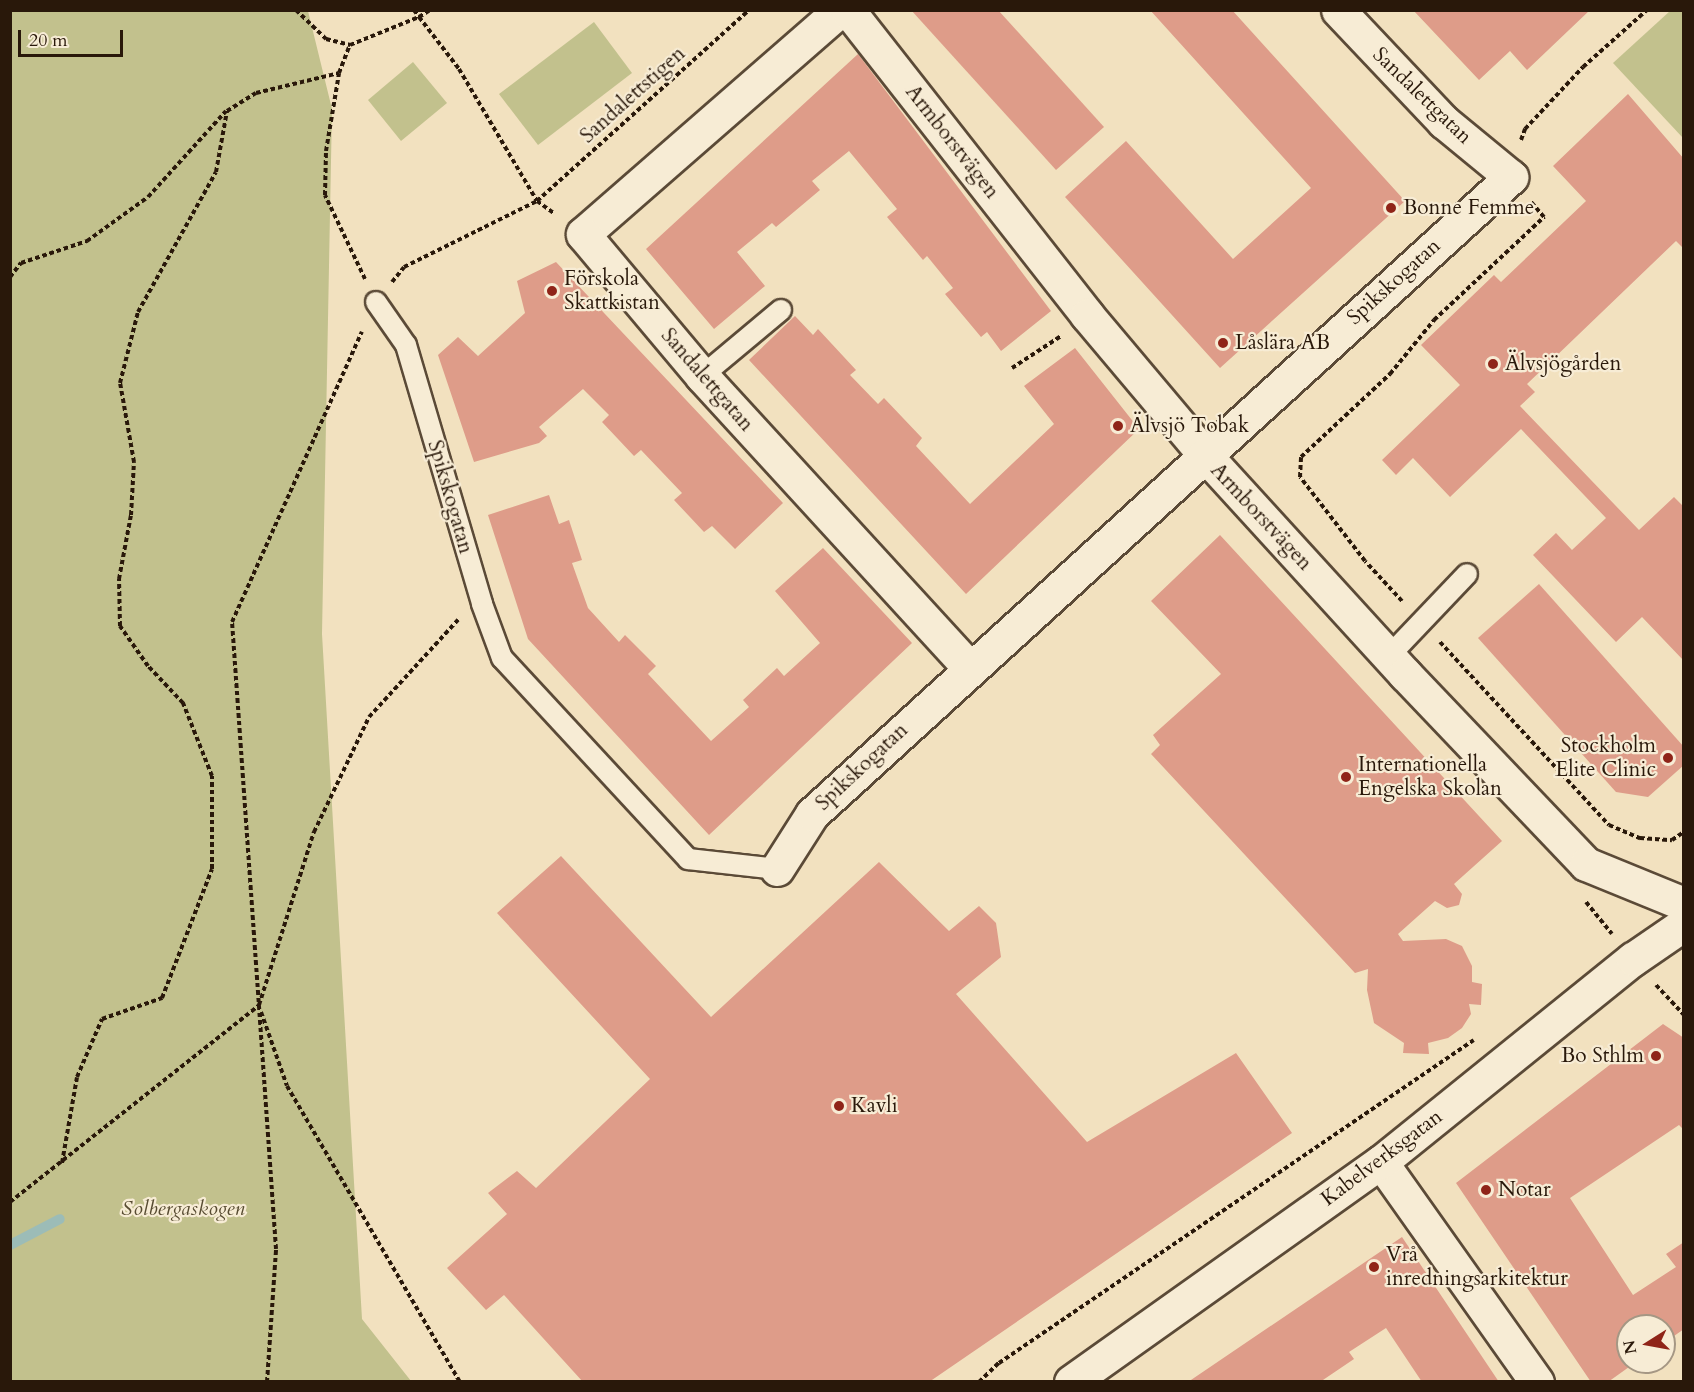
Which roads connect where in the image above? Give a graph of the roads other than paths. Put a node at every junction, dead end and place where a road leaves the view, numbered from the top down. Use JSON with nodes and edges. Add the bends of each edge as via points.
{"nodes":[{"id":1,"x":840,"y":10,"type":"edge"},
{"id":2,"x":848,"y":10,"type":"edge"},
{"id":3,"x":1338,"y":10,"type":"edge"},
{"id":4,"x":1511,"y":177,"type":"joint"},
{"id":5,"x":376,"y":302,"type":"road end"},
{"id":6,"x":781,"y":310,"type":"dead end"},
{"id":7,"x":702,"y":376,"type":"junction"},
{"id":8,"x":1205,"y":455,"type":"junction"},
{"id":9,"x":1467,"y":574,"type":"dead end"},
{"id":10,"x":1389,"y":656,"type":"junction"},
{"id":11,"x":969,"y":667,"type":"junction"},
{"id":12,"x":777,"y":869,"type":"joint"},
{"id":13,"x":1683,"y":904,"type":"edge"},
{"id":14,"x":1683,"y":924,"type":"edge"},
{"id":15,"x":1381,"y":1162,"type":"junction"},
{"id":16,"x":1071,"y":1382,"type":"edge"},
{"id":17,"x":1537,"y":1382,"type":"edge"}],
"edges":[{"from":1,"to":7,"type":"street","name":"Sandalettgatan","via":[[583,234]]},
{"from":2,"to":8,"type":"street","name":"Armborstvägen","via":[[1087,315]]},
{"from":3,"to":4,"type":"street","name":"Sandalettgatan","via":[[1444,122]]},
{"from":4,"to":8,"type":"street","name":"Spikskogatan"},
{"from":5,"to":12,"type":"lane","name":"Spikskogatan","via":[[406,345],[482,604],[502,658],[688,859]]},
{"from":6,"to":7,"type":"lane"},
{"from":7,"to":11,"type":"street","name":"Sandalettgatan"},
{"from":8,"to":10,"type":"street","name":"Armborstvägen"},
{"from":8,"to":11,"type":"street","name":"Spikskogatan"},
{"from":9,"to":10,"type":"lane"},
{"from":10,"to":13,"type":"street","name":"Armborstvägen","via":[[1586,864]]},
{"from":11,"to":12,"type":"street","name":"Spikskogatan","via":[[812,814]]},
{"from":14,"to":15,"type":"street","name":"Kabelverksgatan","via":[[1633,959]]},
{"from":15,"to":16,"type":"street","name":"Kabelverksgatan"},
{"from":15,"to":17,"type":"street"}]}
